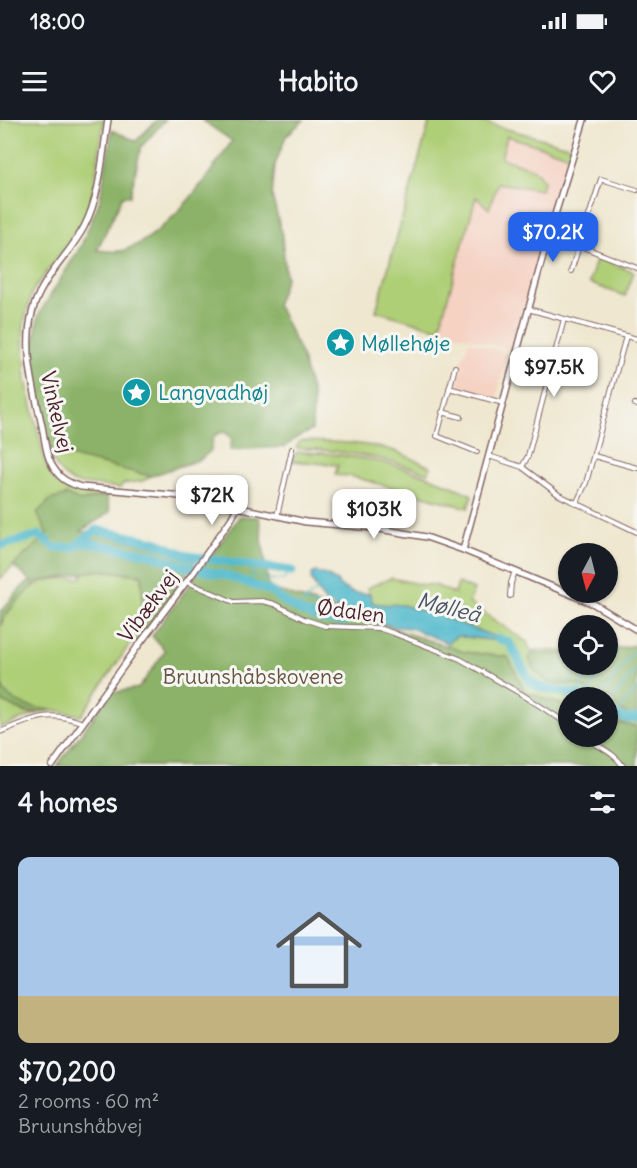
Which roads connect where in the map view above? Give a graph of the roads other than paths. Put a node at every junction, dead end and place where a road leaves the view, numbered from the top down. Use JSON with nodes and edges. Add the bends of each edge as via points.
{"nodes":[{"id":1,"x":108,"y":120,"type":"edge"},
{"id":2,"x":584,"y":120,"type":"edge"},
{"id":3,"x":637,"y":190,"type":"edge"},
{"id":4,"x":549,"y":234,"type":"junction"},
{"id":5,"x":579,"y":246,"type":"junction"},
{"id":6,"x":637,"y":268,"type":"edge"},
{"id":7,"x":571,"y":271,"type":"dead end"},
{"id":8,"x":528,"y":309,"type":"junction"},
{"id":9,"x":564,"y":319,"type":"junction"},
{"id":10,"x":626,"y":336,"type":"junction"},
{"id":11,"x":637,"y":339,"type":"edge"},
{"id":12,"x":455,"y":367,"type":"dead end"},
{"id":13,"x":449,"y":388,"type":"junction"},
{"id":14,"x":503,"y":403,"type":"junction"},
{"id":15,"x":442,"y":412,"type":"junction"},
{"id":16,"x":461,"y":417,"type":"dead end"},
{"id":17,"x":292,"y":450,"type":"dead end"},
{"id":18,"x":477,"y":452,"type":"dead end"},
{"id":19,"x":489,"y":456,"type":"junction"},
{"id":20,"x":594,"y":456,"type":"junction"},
{"id":21,"x":522,"y":467,"type":"junction"},
{"id":22,"x":637,"y":468,"type":"edge"},
{"id":23,"x":576,"y":504,"type":"junction"},
{"id":24,"x":237,"y":508,"type":"junction"},
{"id":25,"x":276,"y":516,"type":"junction"},
{"id":26,"x":637,"y":532,"type":"edge"},
{"id":27,"x":463,"y":550,"type":"junction"},
{"id":28,"x":515,"y":571,"type":"junction"},
{"id":29,"x":187,"y":582,"type":"junction"},
{"id":30,"x":510,"y":596,"type":"dead end"},
{"id":31,"x":637,"y":630,"type":"edge"},
{"id":32,"x":558,"y":718,"type":"edge"},
{"id":33,"x":84,"y":724,"type":"junction"},
{"id":34,"x":0,"y":732,"type":"edge"},
{"id":35,"x":598,"y":747,"type":"edge"},
{"id":36,"x":52,"y":766,"type":"edge"},
{"id":37,"x":623,"y":766,"type":"edge"}],
"edges":[{"from":1,"to":24,"type":"street","name":"Vinkelvej","via":[[93,206],[82,230],[44,283],[31,315],[30,372],[49,460],[61,478],[81,487],[172,495]]},
{"from":2,"to":4,"type":"street"},
{"from":3,"to":5,"type":"street","via":[[601,179]]},
{"from":4,"to":5,"type":"street"},
{"from":4,"to":8,"type":"street"},
{"from":5,"to":6,"type":"street"},
{"from":5,"to":7,"type":"street"},
{"from":8,"to":9,"type":"street"},
{"from":8,"to":14,"type":"street"},
{"from":9,"to":10,"type":"street"},
{"from":9,"to":21,"type":"street"},
{"from":10,"to":11,"type":"street"},
{"from":10,"to":20,"type":"street"},
{"from":12,"to":13,"type":"street"},
{"from":13,"to":14,"type":"street"},
{"from":13,"to":15,"type":"street"},
{"from":14,"to":19,"type":"street"},
{"from":15,"to":16,"type":"street"},
{"from":15,"to":18,"type":"street","via":[[437,436]]},
{"from":17,"to":25,"type":"street"},
{"from":19,"to":21,"type":"street"},
{"from":19,"to":27,"type":"street"},
{"from":20,"to":22,"type":"street"},
{"from":20,"to":23,"type":"street"},
{"from":21,"to":23,"type":"street"},
{"from":23,"to":26,"type":"street"},
{"from":24,"to":25,"type":"street","name":"Vinkelvej"},
{"from":24,"to":29,"type":"street","name":"Vibækvej"},
{"from":25,"to":27,"type":"street","name":"Vinkelvej","via":[[324,525],[400,531]]},
{"from":27,"to":28,"type":"street","name":"Vinkelvej"},
{"from":28,"to":30,"type":"street"},
{"from":28,"to":31,"type":"street","name":"Vinkelvej","via":[[594,604]]},
{"from":29,"to":32,"type":"street","name":"Ødalen","via":[[234,602],[274,604],[325,626],[378,628],[393,633],[460,659]]},
{"from":29,"to":33,"type":"street","name":"Vibækvej"},
{"from":33,"to":34,"type":"street","via":[[63,716],[46,716]]},
{"from":33,"to":36,"type":"street","name":"Vibækvej"},
{"from":35,"to":37,"type":"street","via":[[613,754]]}]}
